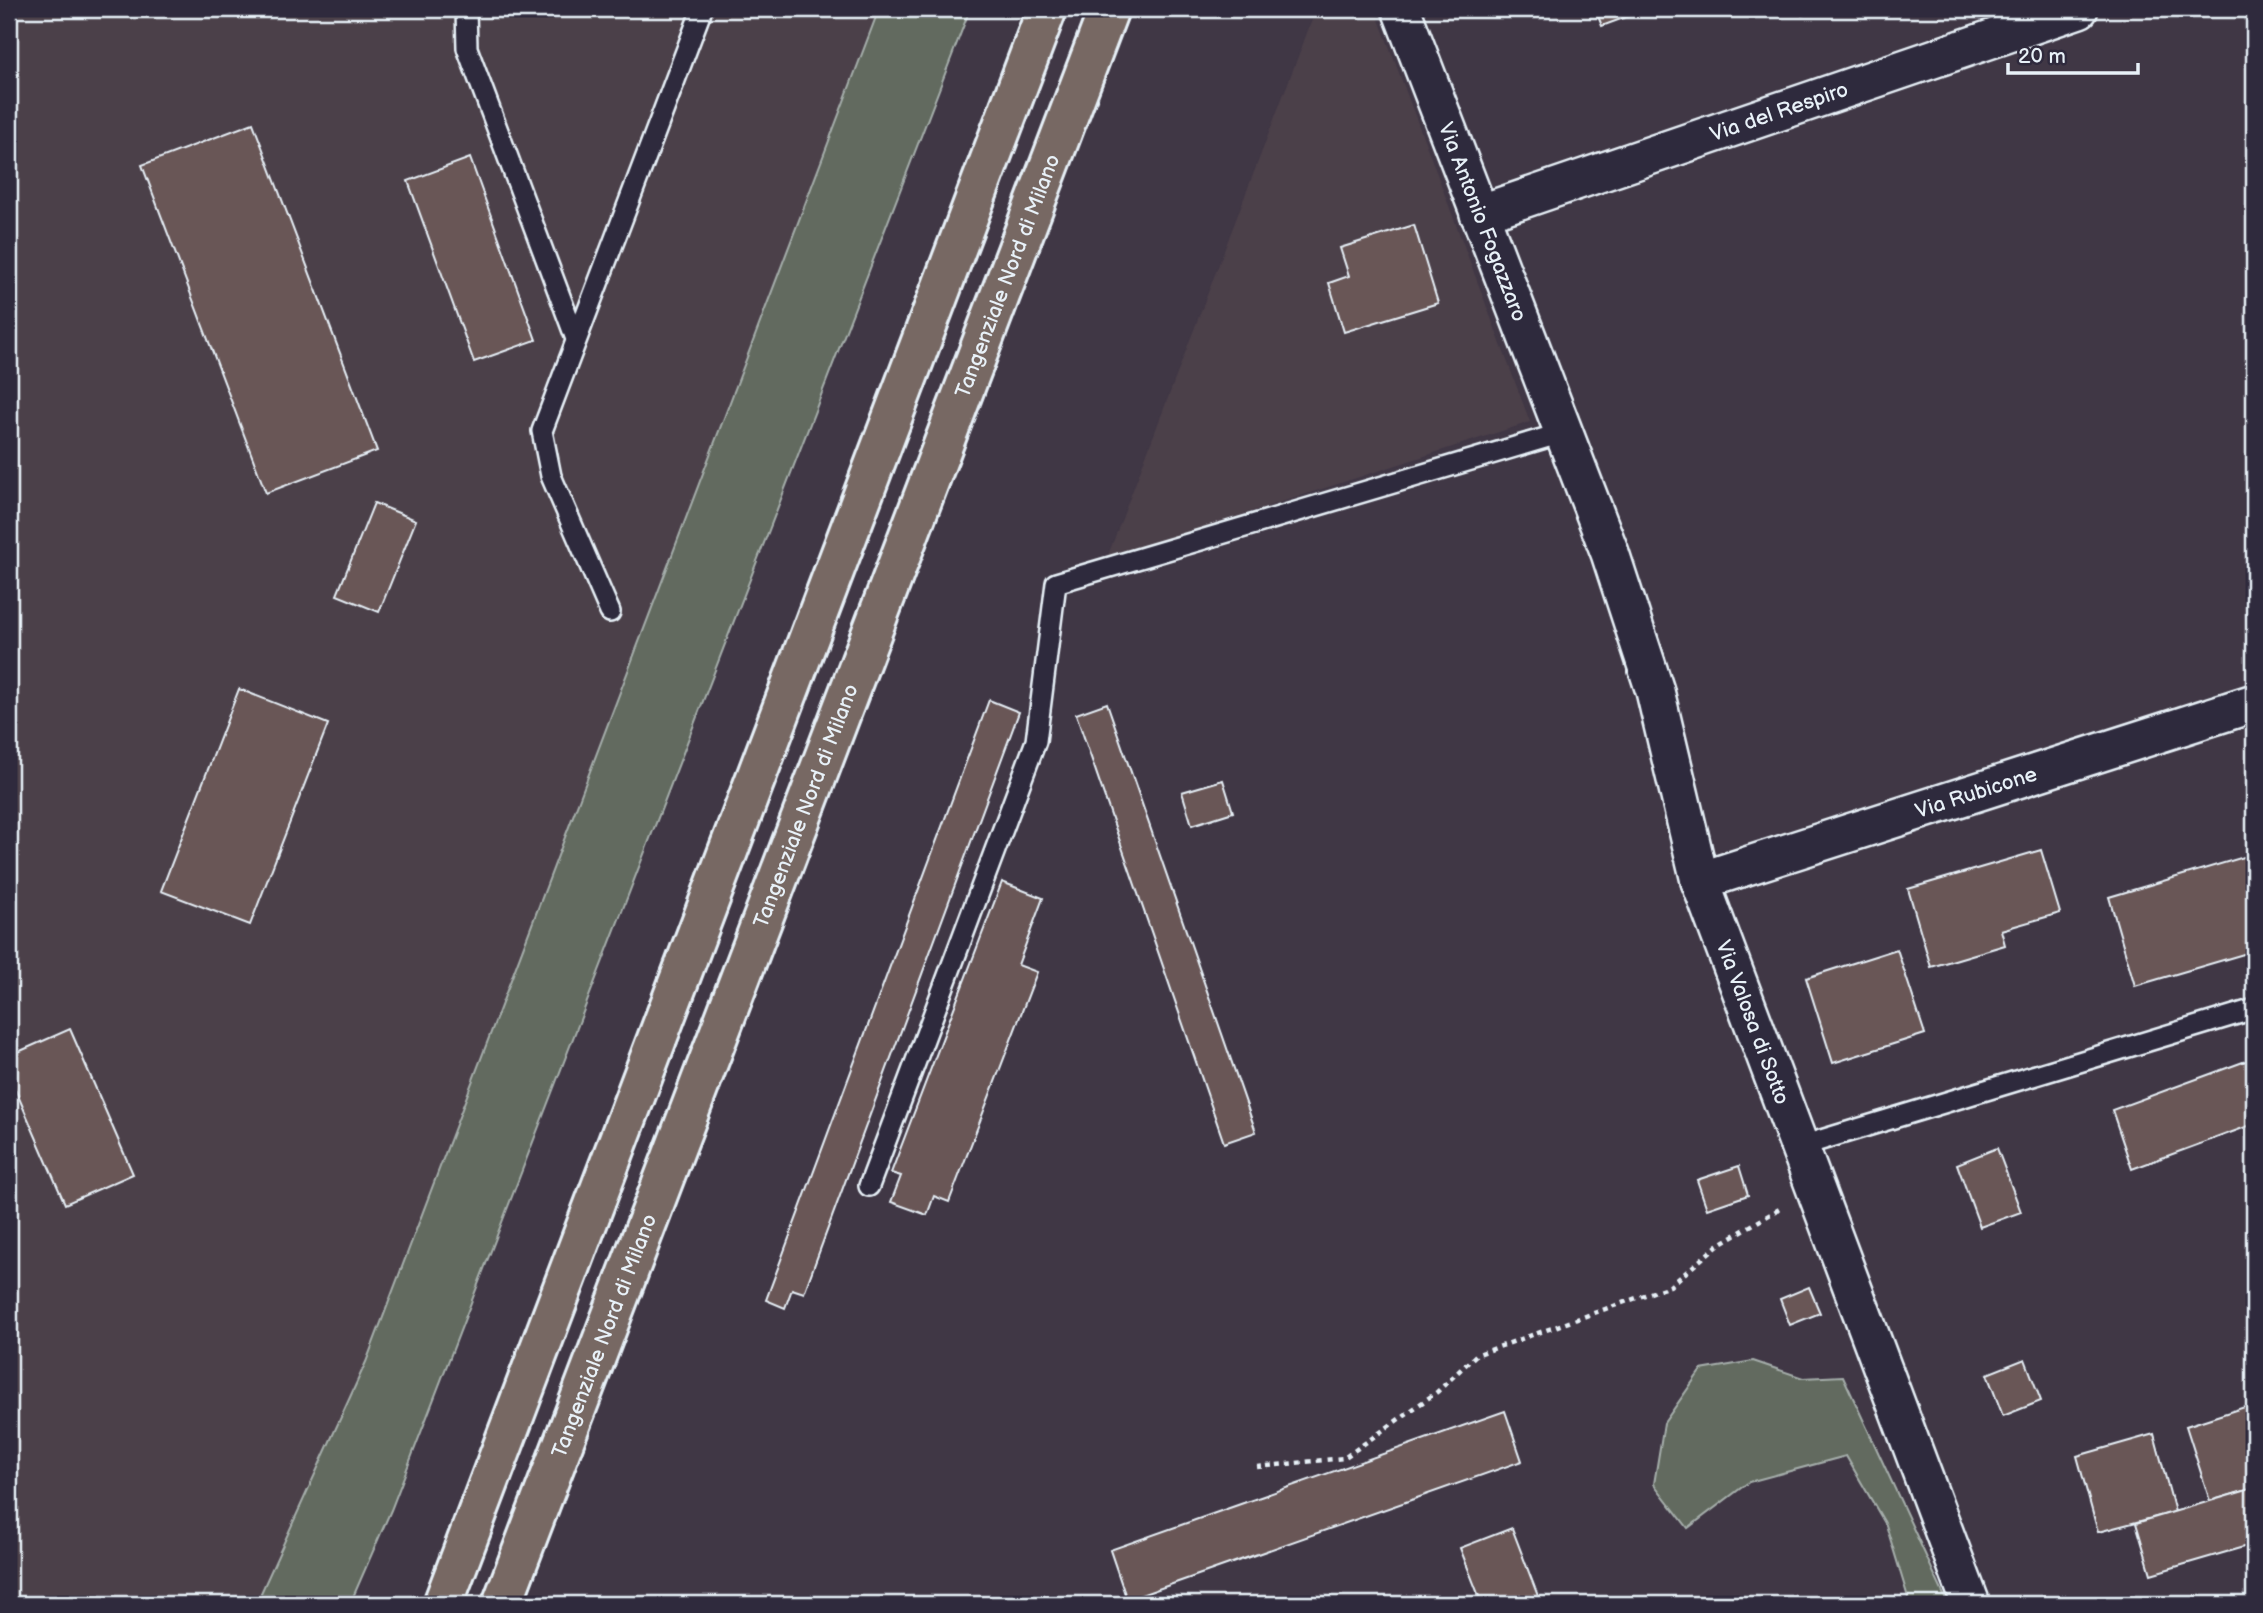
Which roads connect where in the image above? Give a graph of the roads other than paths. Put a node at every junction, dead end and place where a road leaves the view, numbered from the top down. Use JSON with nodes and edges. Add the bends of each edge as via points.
{"nodes":[{"id":1,"x":466,"y":9,"type":"edge"},
{"id":2,"x":702,"y":9,"type":"edge"},
{"id":3,"x":1046,"y":9,"type":"edge"},
{"id":4,"x":1108,"y":9,"type":"edge"},
{"id":5,"x":1401,"y":9,"type":"edge"},
{"id":6,"x":2079,"y":9,"type":"edge"},
{"id":7,"x":1479,"y":214,"type":"junction"},
{"id":8,"x":576,"y":339,"type":"junction"},
{"id":9,"x":1562,"y":433,"type":"junction"},
{"id":10,"x":610,"y":612,"type":"dead end"},
{"id":11,"x":2254,"y":703,"type":"edge"},
{"id":12,"x":1700,"y":881,"type":"junction"},
{"id":13,"x":2254,"y":1009,"type":"edge"},
{"id":14,"x":1798,"y":1147,"type":"junction"},
{"id":15,"x":869,"y":1186,"type":"dead end"},
{"id":16,"x":443,"y":1604,"type":"edge"},
{"id":17,"x":502,"y":1604,"type":"edge"},
{"id":18,"x":1971,"y":1604,"type":"edge"}],
"edges":[{"from":1,"to":8,"type":"lane","via":[[467,48]]},
{"from":2,"to":8,"type":"lane"},
{"from":3,"to":16,"type":"highway"},
{"from":4,"to":17,"type":"highway","name":"Tangenziale Nord di Milano"},
{"from":5,"to":7,"type":"street","name":"Via Antonio Fogazzaro"},
{"from":6,"to":7,"type":"street","name":"Via del Respiro"},
{"from":7,"to":9,"type":"street","name":"Via Antonio Fogazzaro"},
{"from":8,"to":10,"type":"lane","via":[[542,431],[551,476]]},
{"from":9,"to":12,"type":"street","name":"Via Valosa di Sotto","via":[[1634,621]]},
{"from":9,"to":15,"type":"lane","via":[[1056,583],[1035,741]]},
{"from":11,"to":12,"type":"street","name":"Via Rubicone"},
{"from":12,"to":14,"type":"street","name":"Via Valosa di Sotto"},
{"from":13,"to":14,"type":"lane"},
{"from":14,"to":18,"type":"street","name":"Via Valosa di Sotto"}]}
